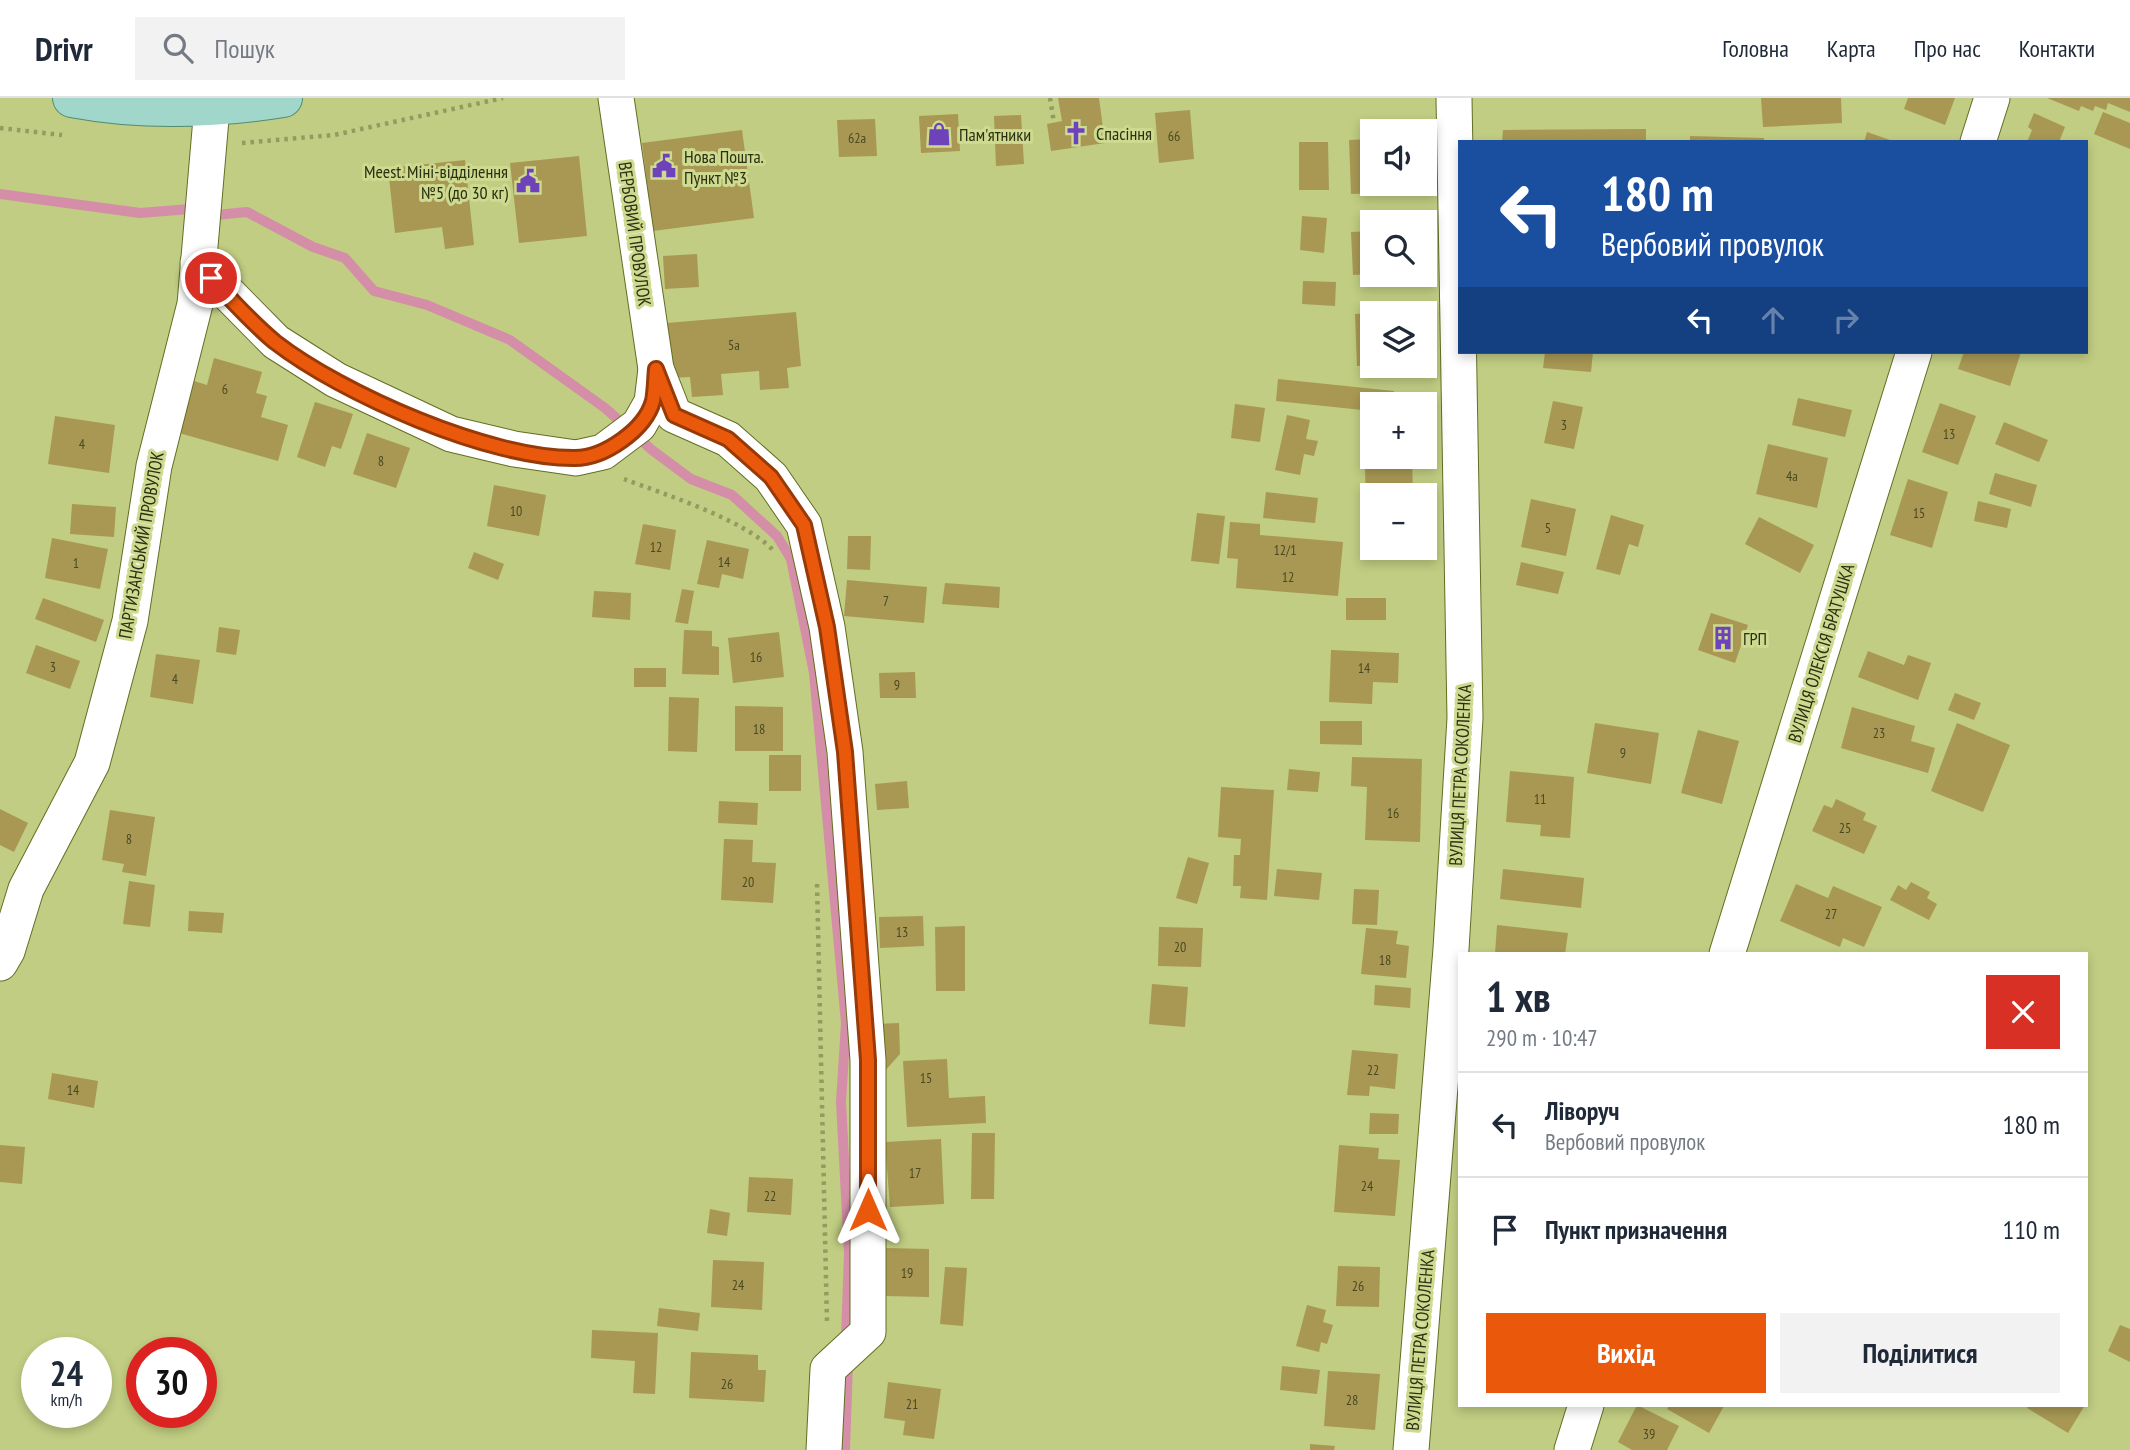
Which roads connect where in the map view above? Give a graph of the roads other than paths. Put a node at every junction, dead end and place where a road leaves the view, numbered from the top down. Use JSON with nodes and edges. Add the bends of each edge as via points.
{"nodes":[{"id":1,"x":72,"y":98,"type":"edge"},
{"id":2,"x":283,"y":98,"type":"edge"},
{"id":3,"x":616,"y":98,"type":"edge"},
{"id":4,"x":1454,"y":98,"type":"edge"},
{"id":5,"x":1992,"y":98,"type":"edge"},
{"id":6,"x":212,"y":107,"type":"junction"},
{"id":7,"x":1979,"y":140,"type":"edge"},
{"id":8,"x":198,"y":263,"type":"junction"},
{"id":9,"x":1458,"y":323,"type":"edge"},
{"id":10,"x":1459,"y":354,"type":"edge"},
{"id":11,"x":1913,"y":354,"type":"edge"},
{"id":12,"x":656,"y":369,"type":"junction"},
{"id":13,"x":1728,"y":952,"type":"edge"},
{"id":14,"x":0,"y":963,"type":"edge"},
{"id":15,"x":1585,"y":1407,"type":"edge"},
{"id":16,"x":824,"y":1450,"type":"edge"},
{"id":17,"x":1410,"y":1450,"type":"edge"},
{"id":18,"x":1572,"y":1450,"type":"edge"}],
"edges":[{"from":1,"to":6,"type":"main road"},
{"from":2,"to":6,"type":"main road"},
{"from":3,"to":12,"type":"street","name":"ВЕРБОВИЙ ПРОВУЛОК"},
{"from":4,"to":9,"type":"street","name":"ВУЛИЦЯ ПЕТРА СОКОЛЕНКА"},
{"from":5,"to":7,"type":"street"},
{"from":6,"to":8,"type":"street","name":"ПАРТИЗАНСЬКИЙ ПРОВУЛОК"},
{"from":8,"to":12,"type":"street","name":"ВЕРБОВИЙ ПРОВУЛОК","via":[[276,342],[335,380],[451,434],[514,449],[576,458],[603,452],[632,431],[652,402]]},
{"from":8,"to":14,"type":"street","name":"ПАРТИЗАНСЬКИЙ ПРОВУЛОК","via":[[195,304],[154,466],[130,621],[92,763],[26,889]]},
{"from":10,"to":17,"type":"street","name":"ВУЛИЦЯ ПЕТРА СОКОЛЕНКА","via":[[1465,718]]},
{"from":11,"to":13,"type":"street","name":"ВУЛИЦЯ ОЛЕКСІЯ БРАТУШКА"},
{"from":12,"to":16,"type":"street","name":"ВЕРБОВИЙ ПРОВУЛОК","via":[[674,415],[728,439],[771,477],[804,525],[827,627],[845,752],[868,1060],[868,1332],[828,1369]]},
{"from":15,"to":18,"type":"street"}]}
